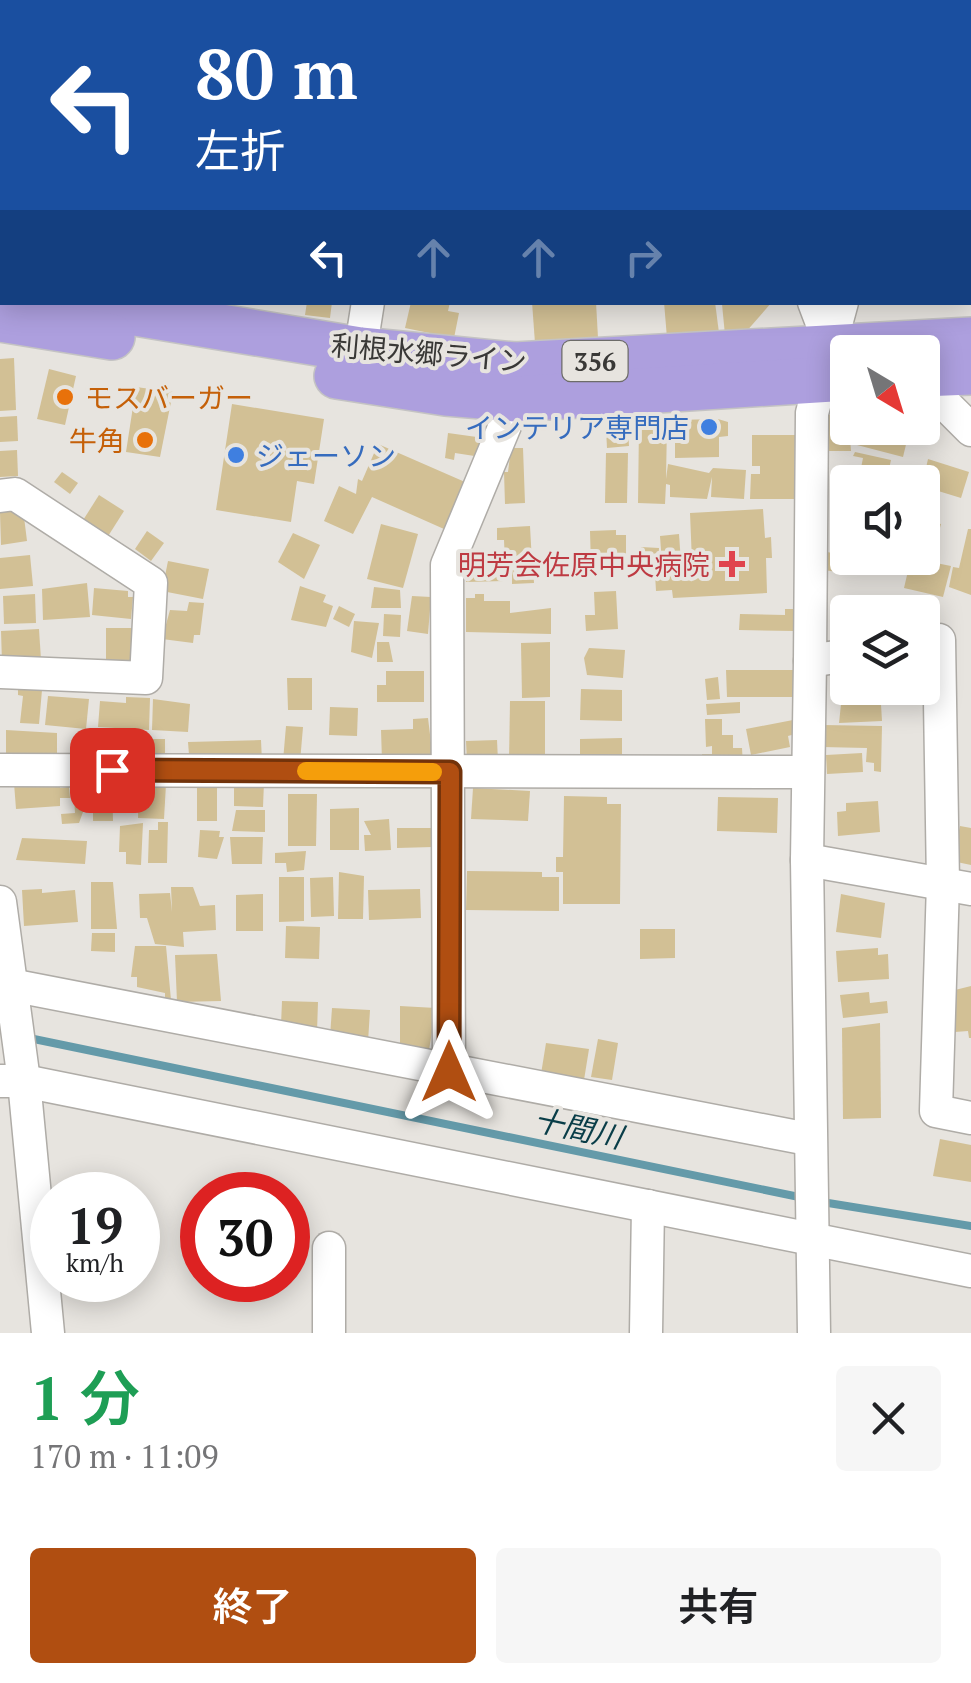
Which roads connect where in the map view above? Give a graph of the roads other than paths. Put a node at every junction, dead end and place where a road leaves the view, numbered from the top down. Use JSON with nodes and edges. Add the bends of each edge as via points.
{"nodes":[{"id":1,"x":83,"y":305,"type":"edge"},
{"id":2,"x":368,"y":305,"type":"edge"},
{"id":3,"x":815,"y":305,"type":"edge"},
{"id":4,"x":842,"y":305,"type":"edge"},
{"id":5,"x":0,"y":319,"type":"edge"},
{"id":6,"x":838,"y":335,"type":"edge"},
{"id":7,"x":971,"y":340,"type":"edge"},
{"id":8,"x":940,"y":347,"type":"edge"},
{"id":9,"x":830,"y":358,"type":"edge"},
{"id":10,"x":358,"y":364,"type":"junction"},
{"id":11,"x":830,"y":369,"type":"edge"},
{"id":12,"x":830,"y":369,"type":"edge"},
{"id":13,"x":971,"y":372,"type":"edge"},
{"id":14,"x":830,"y":375,"type":"edge"},
{"id":15,"x":940,"y":376,"type":"edge"},
{"id":16,"x":940,"y":397,"type":"edge"},
{"id":17,"x":516,"y":399,"type":"junction"},
{"id":18,"x":971,"y":430,"type":"edge"},
{"id":19,"x":0,"y":496,"type":"edge"},
{"id":20,"x":944,"y":640,"type":"edge"},
{"id":21,"x":830,"y":658,"type":"edge"},
{"id":22,"x":810,"y":661,"type":"junction"},
{"id":23,"x":0,"y":672,"type":"edge"},
{"id":24,"x":0,"y":770,"type":"edge"},
{"id":25,"x":450,"y":772,"type":"junction"},
{"id":26,"x":808,"y":772,"type":"junction"},
{"id":27,"x":806,"y":860,"type":"junction"},
{"id":28,"x":957,"y":886,"type":"edge"},
{"id":29,"x":0,"y":902,"type":"edge"},
{"id":30,"x":5,"y":983,"type":"edge"},
{"id":31,"x":449,"y":1072,"type":"junction"},
{"id":32,"x":12,"y":1081,"type":"edge"},
{"id":33,"x":971,"y":1118,"type":"edge"},
{"id":34,"x":808,"y":1151,"type":"junction"},
{"id":35,"x":648,"y":1206,"type":"junction"},
{"id":36,"x":810,"y":1236,"type":"junction"},
{"id":37,"x":328,"y":1248,"type":"dead end"},
{"id":38,"x":971,"y":1270,"type":"edge"},
{"id":39,"x":48,"y":1333,"type":"edge"},
{"id":40,"x":328,"y":1333,"type":"edge"},
{"id":41,"x":646,"y":1333,"type":"edge"},
{"id":42,"x":814,"y":1333,"type":"edge"}],
"edges":[{"from":1,"to":10,"type":"highway","name":"利根水郷ライン","number":"356"},
{"from":2,"to":10,"type":"street"},
{"from":3,"to":9,"type":"street"},
{"from":4,"to":6,"type":"street"},
{"from":5,"to":10,"type":"highway","name":"利根水郷ライン","number":"356"},
{"from":7,"to":8,"type":"highway","name":"利根水郷ライン","number":"356"},
{"from":10,"to":11,"type":"highway","name":"利根水郷ライン","number":"356"},
{"from":10,"to":17,"type":"highway","name":"利根水郷ライン","number":"356"},
{"from":12,"to":17,"type":"highway","name":"利根水郷ライン","number":"356"},
{"from":13,"to":15,"type":"highway"},
{"from":14,"to":22,"type":"street","via":[[812,413]]},
{"from":16,"to":18,"type":"street"},
{"from":17,"to":25,"type":"street","via":[[447,565]]},
{"from":19,"to":23,"type":"street","via":[[15,494],[151,583],[146,678]]},
{"from":20,"to":28,"type":"street"},
{"from":21,"to":22,"type":"street"},
{"from":22,"to":26,"type":"street"},
{"from":24,"to":25,"type":"street"},
{"from":25,"to":26,"type":"street"},
{"from":25,"to":31,"type":"street"},
{"from":26,"to":27,"type":"street"},
{"from":27,"to":28,"type":"street"},
{"from":27,"to":34,"type":"street"},
{"from":28,"to":33,"type":"street","via":[[936,1111]]},
{"from":29,"to":30,"type":"street"},
{"from":30,"to":31,"type":"street"},
{"from":30,"to":32,"type":"street"},
{"from":31,"to":34,"type":"street"},
{"from":32,"to":35,"type":"street"},
{"from":32,"to":39,"type":"street"},
{"from":34,"to":36,"type":"street"},
{"from":35,"to":36,"type":"street"},
{"from":35,"to":41,"type":"street"},
{"from":36,"to":38,"type":"street"},
{"from":36,"to":42,"type":"street"},
{"from":37,"to":40,"type":"street"}]}
